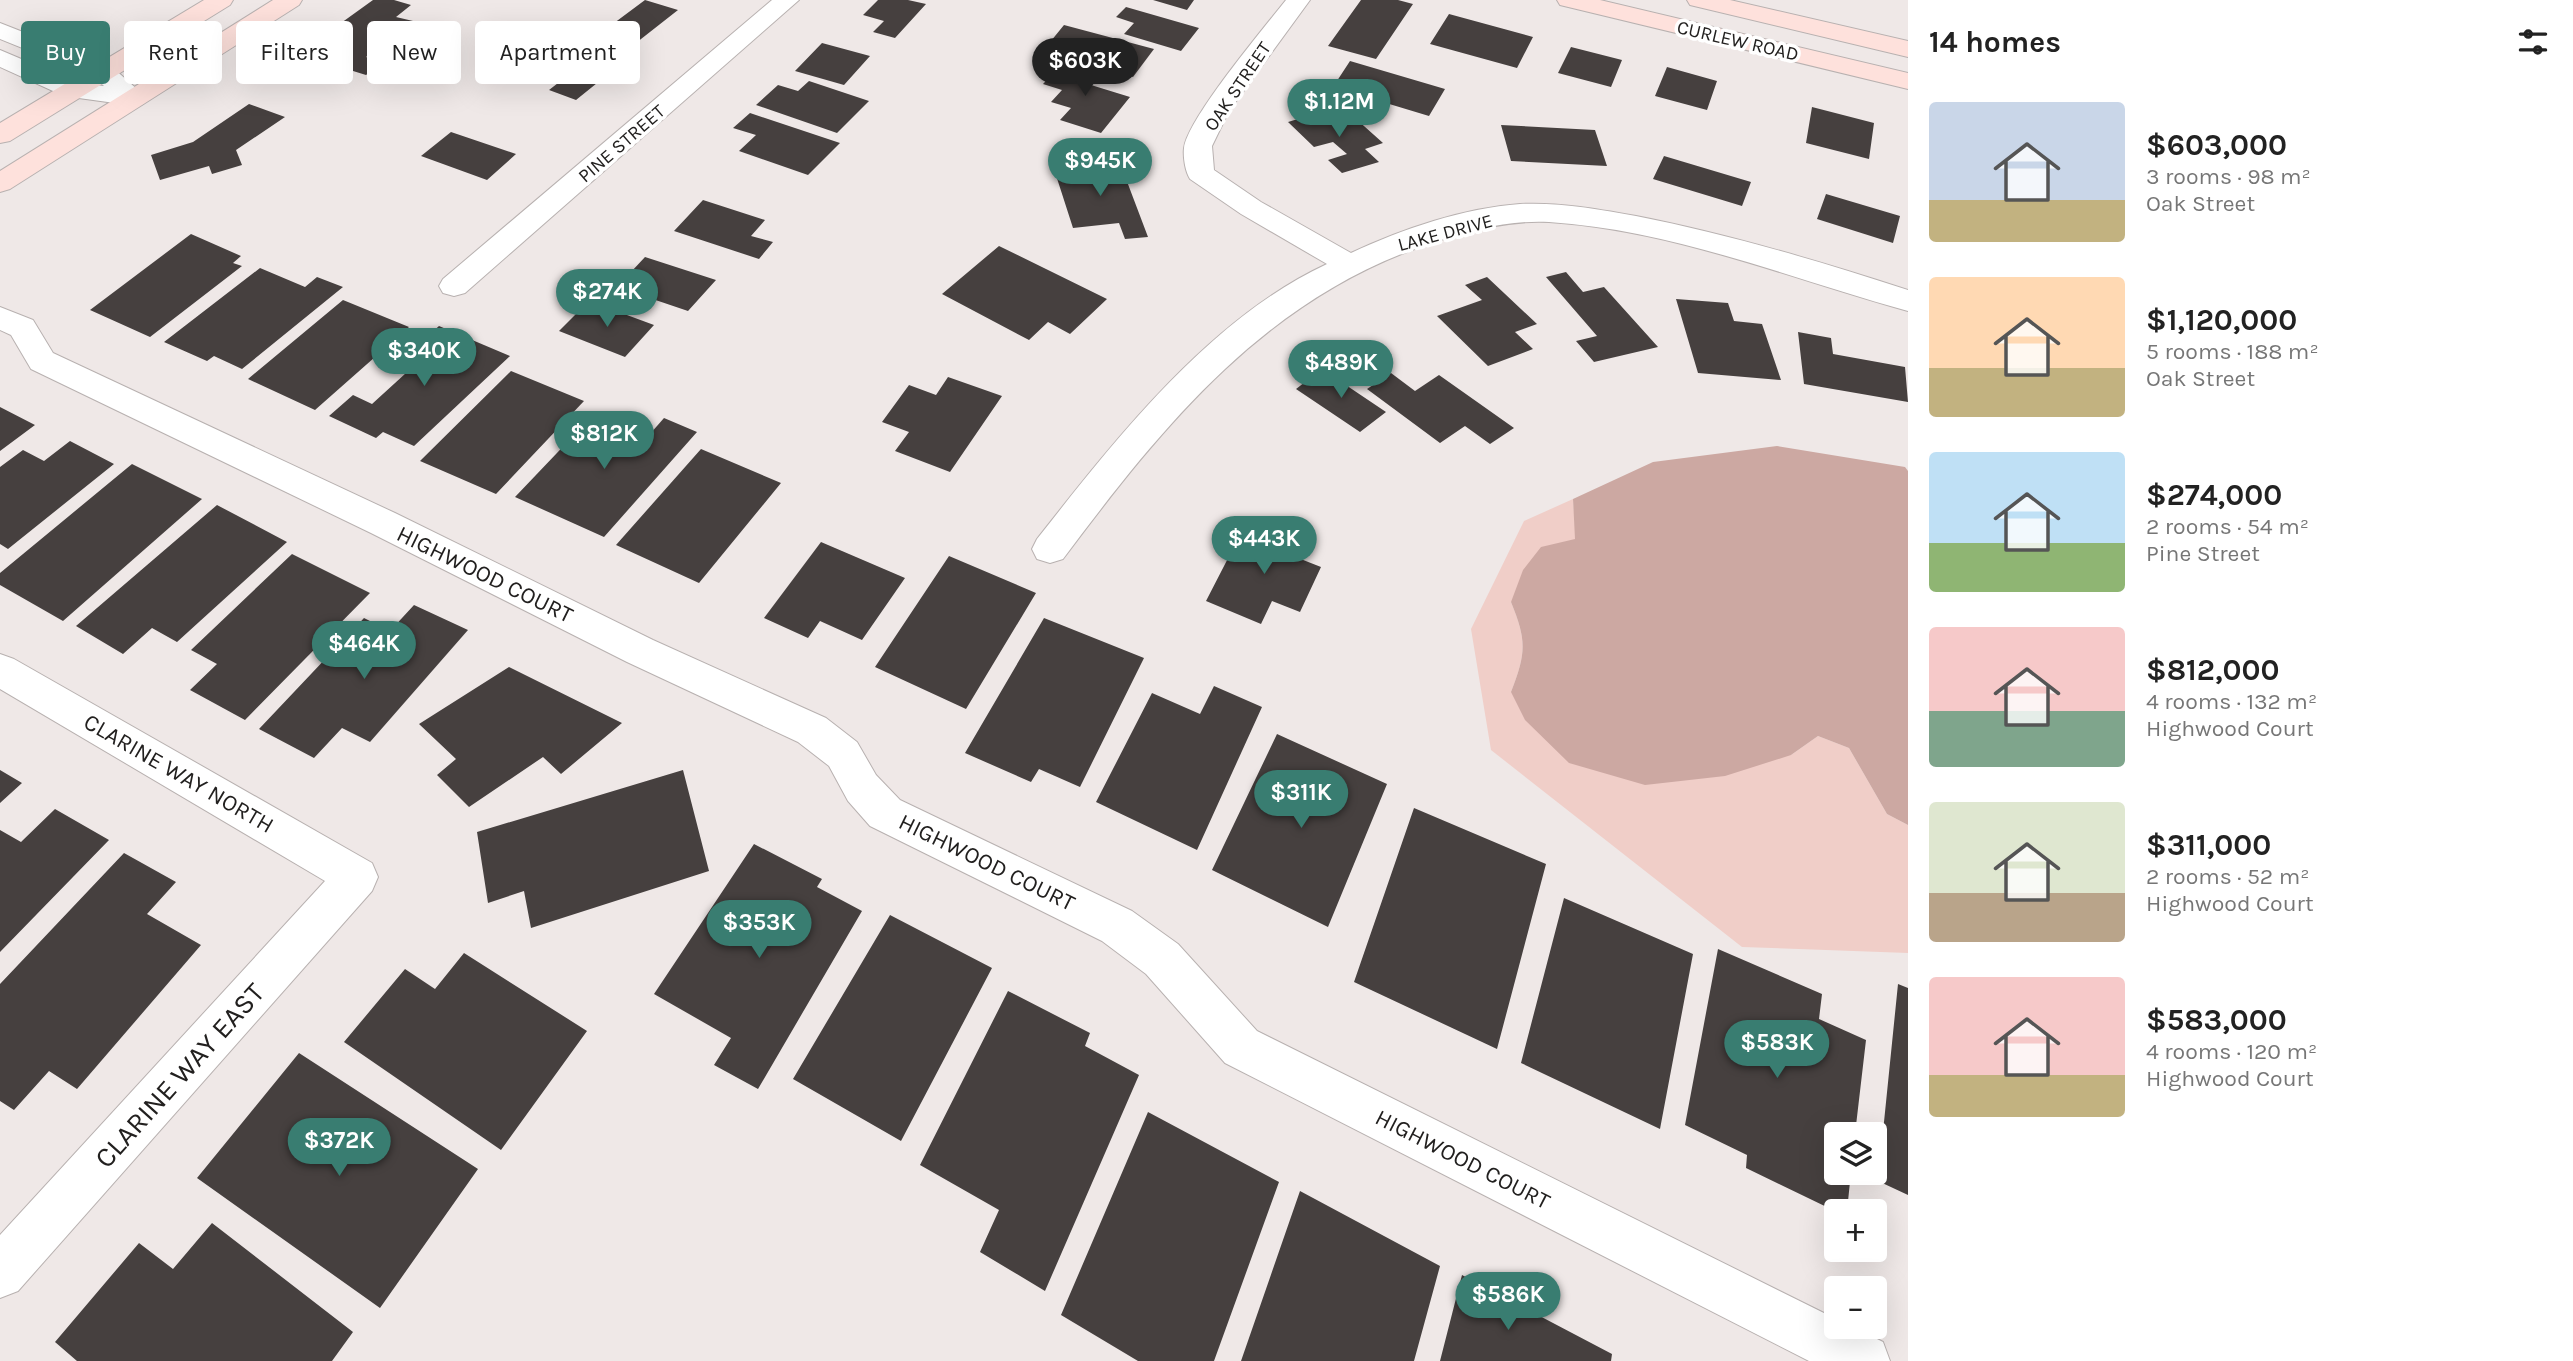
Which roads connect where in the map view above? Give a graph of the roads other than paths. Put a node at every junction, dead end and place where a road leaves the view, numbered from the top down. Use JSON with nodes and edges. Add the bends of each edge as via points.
{"nodes":[{"id":1,"x":221,"y":0,"type":"edge"},
{"id":2,"x":290,"y":0,"type":"edge"},
{"id":3,"x":787,"y":0,"type":"edge"},
{"id":4,"x":1298,"y":0,"type":"edge"},
{"id":5,"x":1569,"y":0,"type":"edge"},
{"id":6,"x":1651,"y":0,"type":"edge"},
{"id":7,"x":1699,"y":0,"type":"edge"},
{"id":8,"x":0,"y":30,"type":"edge"},
{"id":9,"x":1831,"y":31,"type":"junction"},
{"id":10,"x":21,"y":39,"type":"edge"},
{"id":11,"x":1747,"y":42,"type":"junction"},
{"id":12,"x":1908,"y":49,"type":"edge"},
{"id":13,"x":0,"y":58,"type":"edge"},
{"id":14,"x":1908,"y":66,"type":"edge"},
{"id":15,"x":110,"y":68,"type":"edge"},
{"id":16,"x":110,"y":78,"type":"edge"},
{"id":17,"x":1908,"y":81,"type":"edge"},
{"id":18,"x":84,"y":84,"type":"edge"},
{"id":19,"x":74,"y":90,"type":"junction"},
{"id":20,"x":134,"y":98,"type":"junction"},
{"id":21,"x":0,"y":135,"type":"edge"},
{"id":22,"x":0,"y":183,"type":"edge"},
{"id":23,"x":1349,"y":264,"type":"junction"},
{"id":24,"x":454,"y":286,"type":"dead end"},
{"id":25,"x":1908,"y":301,"type":"edge"},
{"id":26,"x":0,"y":318,"type":"edge"},
{"id":27,"x":1049,"y":549,"type":"dead end"},
{"id":28,"x":0,"y":670,"type":"edge"},
{"id":29,"x":357,"y":877,"type":"joint"},
{"id":30,"x":0,"y":1273,"type":"edge"},
{"id":31,"x":1864,"y":1361,"type":"edge"}],
"edges":[{"from":1,"to":15,"type":"main road"},
{"from":2,"to":20,"type":"main road"},
{"from":3,"to":24,"type":"street","name":"PINE STREET"},
{"from":4,"to":23,"type":"street","name":"OAK STREET","via":[[1216,110],[1198,146],[1200,173]]},
{"from":5,"to":11,"type":"main road","name":"CURLEW ROAD"},
{"from":6,"to":9,"type":"main road","via":[[1703,13]]},
{"from":7,"to":9,"type":"main road","name":"CURLEW ROAD"},
{"from":8,"to":10,"type":"street"},
{"from":9,"to":12,"type":"main road","name":"CURLEW ROAD"},
{"from":11,"to":14,"type":"main road","via":[[1863,55]]},
{"from":11,"to":17,"type":"main road","name":"CURLEW ROAD"},
{"from":13,"to":19,"type":"street"},
{"from":16,"to":20,"type":"street"},
{"from":18,"to":19,"type":"main road"},
{"from":19,"to":20,"type":"street"},
{"from":19,"to":21,"type":"main road"},
{"from":20,"to":22,"type":"main road"},
{"from":23,"to":25,"type":"street","name":"LAKE DRIVE","via":[[1425,233],[1480,220],[1521,213],[1577,216],[1723,244]]},
{"from":23,"to":27,"type":"street","name":"LAKE DRIVE","via":[[1272,309],[1196,374],[1114,463]]},
{"from":26,"to":31,"type":"street","name":"HIGHWOOD COURT","via":[[22,328],[42,360],[812,730],[843,754],[862,788],[885,813],[1116,926],[1161,959],[1241,1047]]},
{"from":28,"to":29,"type":"street","name":"CLARINE WAY NORTH"},
{"from":29,"to":30,"type":"street","name":"CLARINE WAY EAST"}]}
